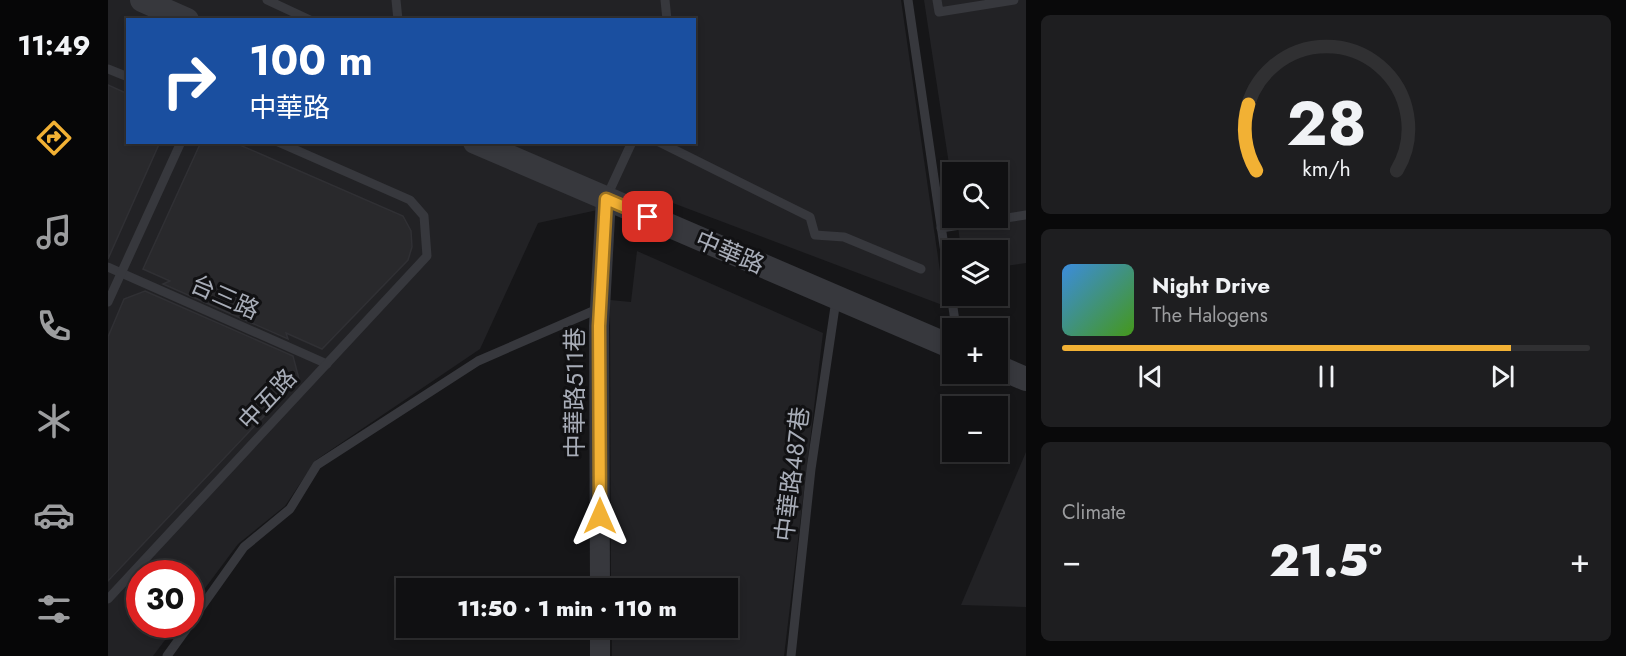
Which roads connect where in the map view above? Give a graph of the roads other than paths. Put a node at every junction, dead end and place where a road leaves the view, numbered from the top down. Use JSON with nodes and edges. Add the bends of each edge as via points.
{"nodes":[{"id":1,"x":142,"y":0,"type":"edge"},
{"id":2,"x":267,"y":0,"type":"edge"},
{"id":3,"x":396,"y":0,"type":"edge"},
{"id":4,"x":665,"y":0,"type":"edge"},
{"id":5,"x":908,"y":0,"type":"edge"},
{"id":6,"x":937,"y":0,"type":"edge"},
{"id":7,"x":1014,"y":0,"type":"edge"},
{"id":8,"x":182,"y":18,"type":"edge"},
{"id":9,"x":306,"y":18,"type":"edge"},
{"id":10,"x":398,"y":18,"type":"edge"},
{"id":11,"x":667,"y":18,"type":"edge"},
{"id":12,"x":108,"y":69,"type":"edge"},
{"id":13,"x":126,"y":76,"type":"edge"},
{"id":14,"x":180,"y":144,"type":"edge"},
{"id":15,"x":283,"y":144,"type":"edge"},
{"id":16,"x":480,"y":144,"type":"edge"},
{"id":17,"x":631,"y":144,"type":"edge"},
{"id":18,"x":662,"y":144,"type":"edge"},
{"id":19,"x":606,"y":199,"type":"junction"},
{"id":20,"x":1026,"y":215,"type":"edge"},
{"id":21,"x":941,"y":228,"type":"junction"},
{"id":22,"x":108,"y":267,"type":"edge"},
{"id":23,"x":921,"y":268,"type":"dead end"},
{"id":24,"x":121,"y":273,"type":"junction"},
{"id":25,"x":836,"y":297,"type":"junction"},
{"id":26,"x":108,"y":302,"type":"edge"},
{"id":27,"x":600,"y":308,"type":"junction"},
{"id":28,"x":954,"y":318,"type":"edge"},
{"id":29,"x":942,"y":343,"type":"edge"},
{"id":30,"x":327,"y":364,"type":"junction"},
{"id":31,"x":1008,"y":371,"type":"edge"},
{"id":32,"x":1026,"y":379,"type":"edge"},
{"id":33,"x":600,"y":578,"type":"edge"},
{"id":34,"x":108,"y":599,"type":"edge"},
{"id":35,"x":204,"y":604,"type":"edge"},
{"id":36,"x":180,"y":638,"type":"edge"},
{"id":37,"x":600,"y":638,"type":"edge"},
{"id":38,"x":167,"y":656,"type":"edge"},
{"id":39,"x":600,"y":656,"type":"edge"},
{"id":40,"x":791,"y":656,"type":"edge"}],
"edges":[{"from":1,"to":8,"type":"street"},
{"from":2,"to":9,"type":"lane"},
{"from":3,"to":10,"type":"lane"},
{"from":4,"to":11,"type":"lane"},
{"from":5,"to":21,"type":"lane"},
{"from":6,"to":7,"type":"lane","via":[[939,12]]},
{"from":12,"to":13,"type":"lane"},
{"from":14,"to":24,"type":"lane"},
{"from":15,"to":30,"type":"lane","name":"中五路","via":[[410,200],[423,216],[427,256]]},
{"from":16,"to":19,"type":"street","name":"中華路"},
{"from":17,"to":19,"type":"lane"},
{"from":18,"to":23,"type":"lane","via":[[810,217],[814,235],[844,237]]},
{"from":19,"to":25,"type":"street","name":"中華路"},
{"from":19,"to":27,"type":"street","name":"中華路511巷"},
{"from":20,"to":21,"type":"lane"},
{"from":21,"to":28,"type":"lane"},
{"from":22,"to":24,"type":"lane","name":"台三路"},
{"from":24,"to":26,"type":"lane"},
{"from":24,"to":30,"type":"lane","name":"台三路"},
{"from":25,"to":29,"type":"street","name":"中華路"},
{"from":25,"to":40,"type":"lane","name":"中華路487巷","via":[[811,469]]},
{"from":27,"to":33,"type":"street","name":"中華路511巷"},
{"from":27,"to":35,"type":"lane","via":[[478,361],[317,465],[290,509],[244,547]]},
{"from":30,"to":34,"type":"lane","name":"中五路"},
{"from":31,"to":32,"type":"street"},
{"from":36,"to":38,"type":"lane"},
{"from":37,"to":39,"type":"street"}]}
